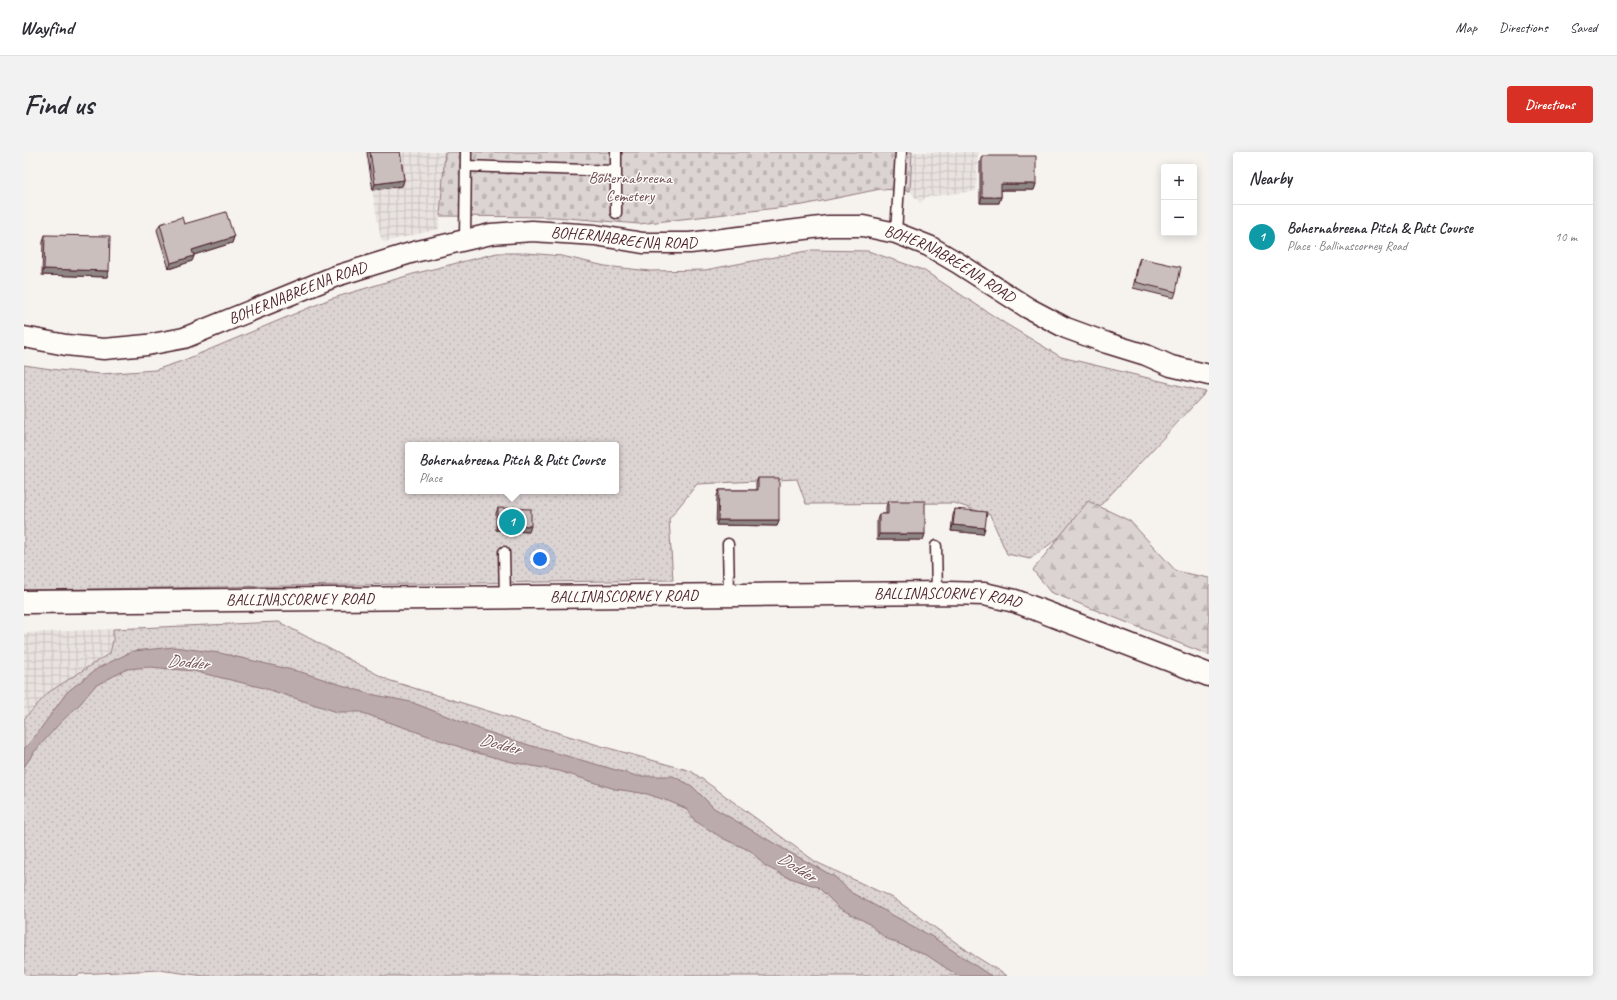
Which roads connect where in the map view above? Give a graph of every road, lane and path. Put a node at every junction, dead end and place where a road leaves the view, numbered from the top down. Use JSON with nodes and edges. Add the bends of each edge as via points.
{"nodes":[{"id":1,"x":466,"y":152,"type":"edge"},
{"id":2,"x":616,"y":152,"type":"edge"},
{"id":3,"x":901,"y":152,"type":"edge"},
{"id":4,"x":466,"y":166,"type":"junction"},
{"id":5,"x":615,"y":171,"type":"junction"},
{"id":6,"x":616,"y":213,"type":"dead end"},
{"id":7,"x":896,"y":233,"type":"junction"},
{"id":8,"x":465,"y":239,"type":"junction"},
{"id":9,"x":24,"y":337,"type":"edge"},
{"id":10,"x":1209,"y":375,"type":"edge"},
{"id":11,"x":728,"y":544,"type":"dead end"},
{"id":12,"x":936,"y":546,"type":"dead end"},
{"id":13,"x":504,"y":552,"type":"dead end"},
{"id":14,"x":937,"y":593,"type":"junction"},
{"id":15,"x":729,"y":594,"type":"junction"},
{"id":16,"x":505,"y":597,"type":"junction"},
{"id":17,"x":24,"y":602,"type":"edge"},
{"id":18,"x":1209,"y":675,"type":"edge"}],
"edges":[{"from":1,"to":4,"type":"lane"},
{"from":2,"to":5,"type":"lane"},
{"from":3,"to":7,"type":"lane"},
{"from":4,"to":5,"type":"lane"},
{"from":4,"to":8,"type":"lane"},
{"from":5,"to":6,"type":"lane"},
{"from":7,"to":8,"type":"street","name":"BOHERNABREENA ROAD","via":[[863,226],[829,226],[690,243],[643,243],[595,235],[532,231]]},
{"from":7,"to":10,"type":"street","name":"BOHERNABREENA ROAD","via":[[929,246],[1028,308],[1066,328],[1171,366]]},
{"from":8,"to":9,"type":"street","name":"BOHERNABREENA ROAD","via":[[336,276],[184,338],[104,349]]},
{"from":11,"to":15,"type":"lane"},
{"from":12,"to":14,"type":"lane"},
{"from":13,"to":16,"type":"lane"},
{"from":14,"to":15,"type":"main road","name":"BALLINASCORNEY ROAD"},
{"from":14,"to":18,"type":"main road","name":"BALLINASCORNEY ROAD","via":[[984,594],[1015,601]]},
{"from":15,"to":16,"type":"main road","name":"BALLINASCORNEY ROAD"},
{"from":16,"to":17,"type":"main road","name":"BALLINASCORNEY ROAD"}]}
